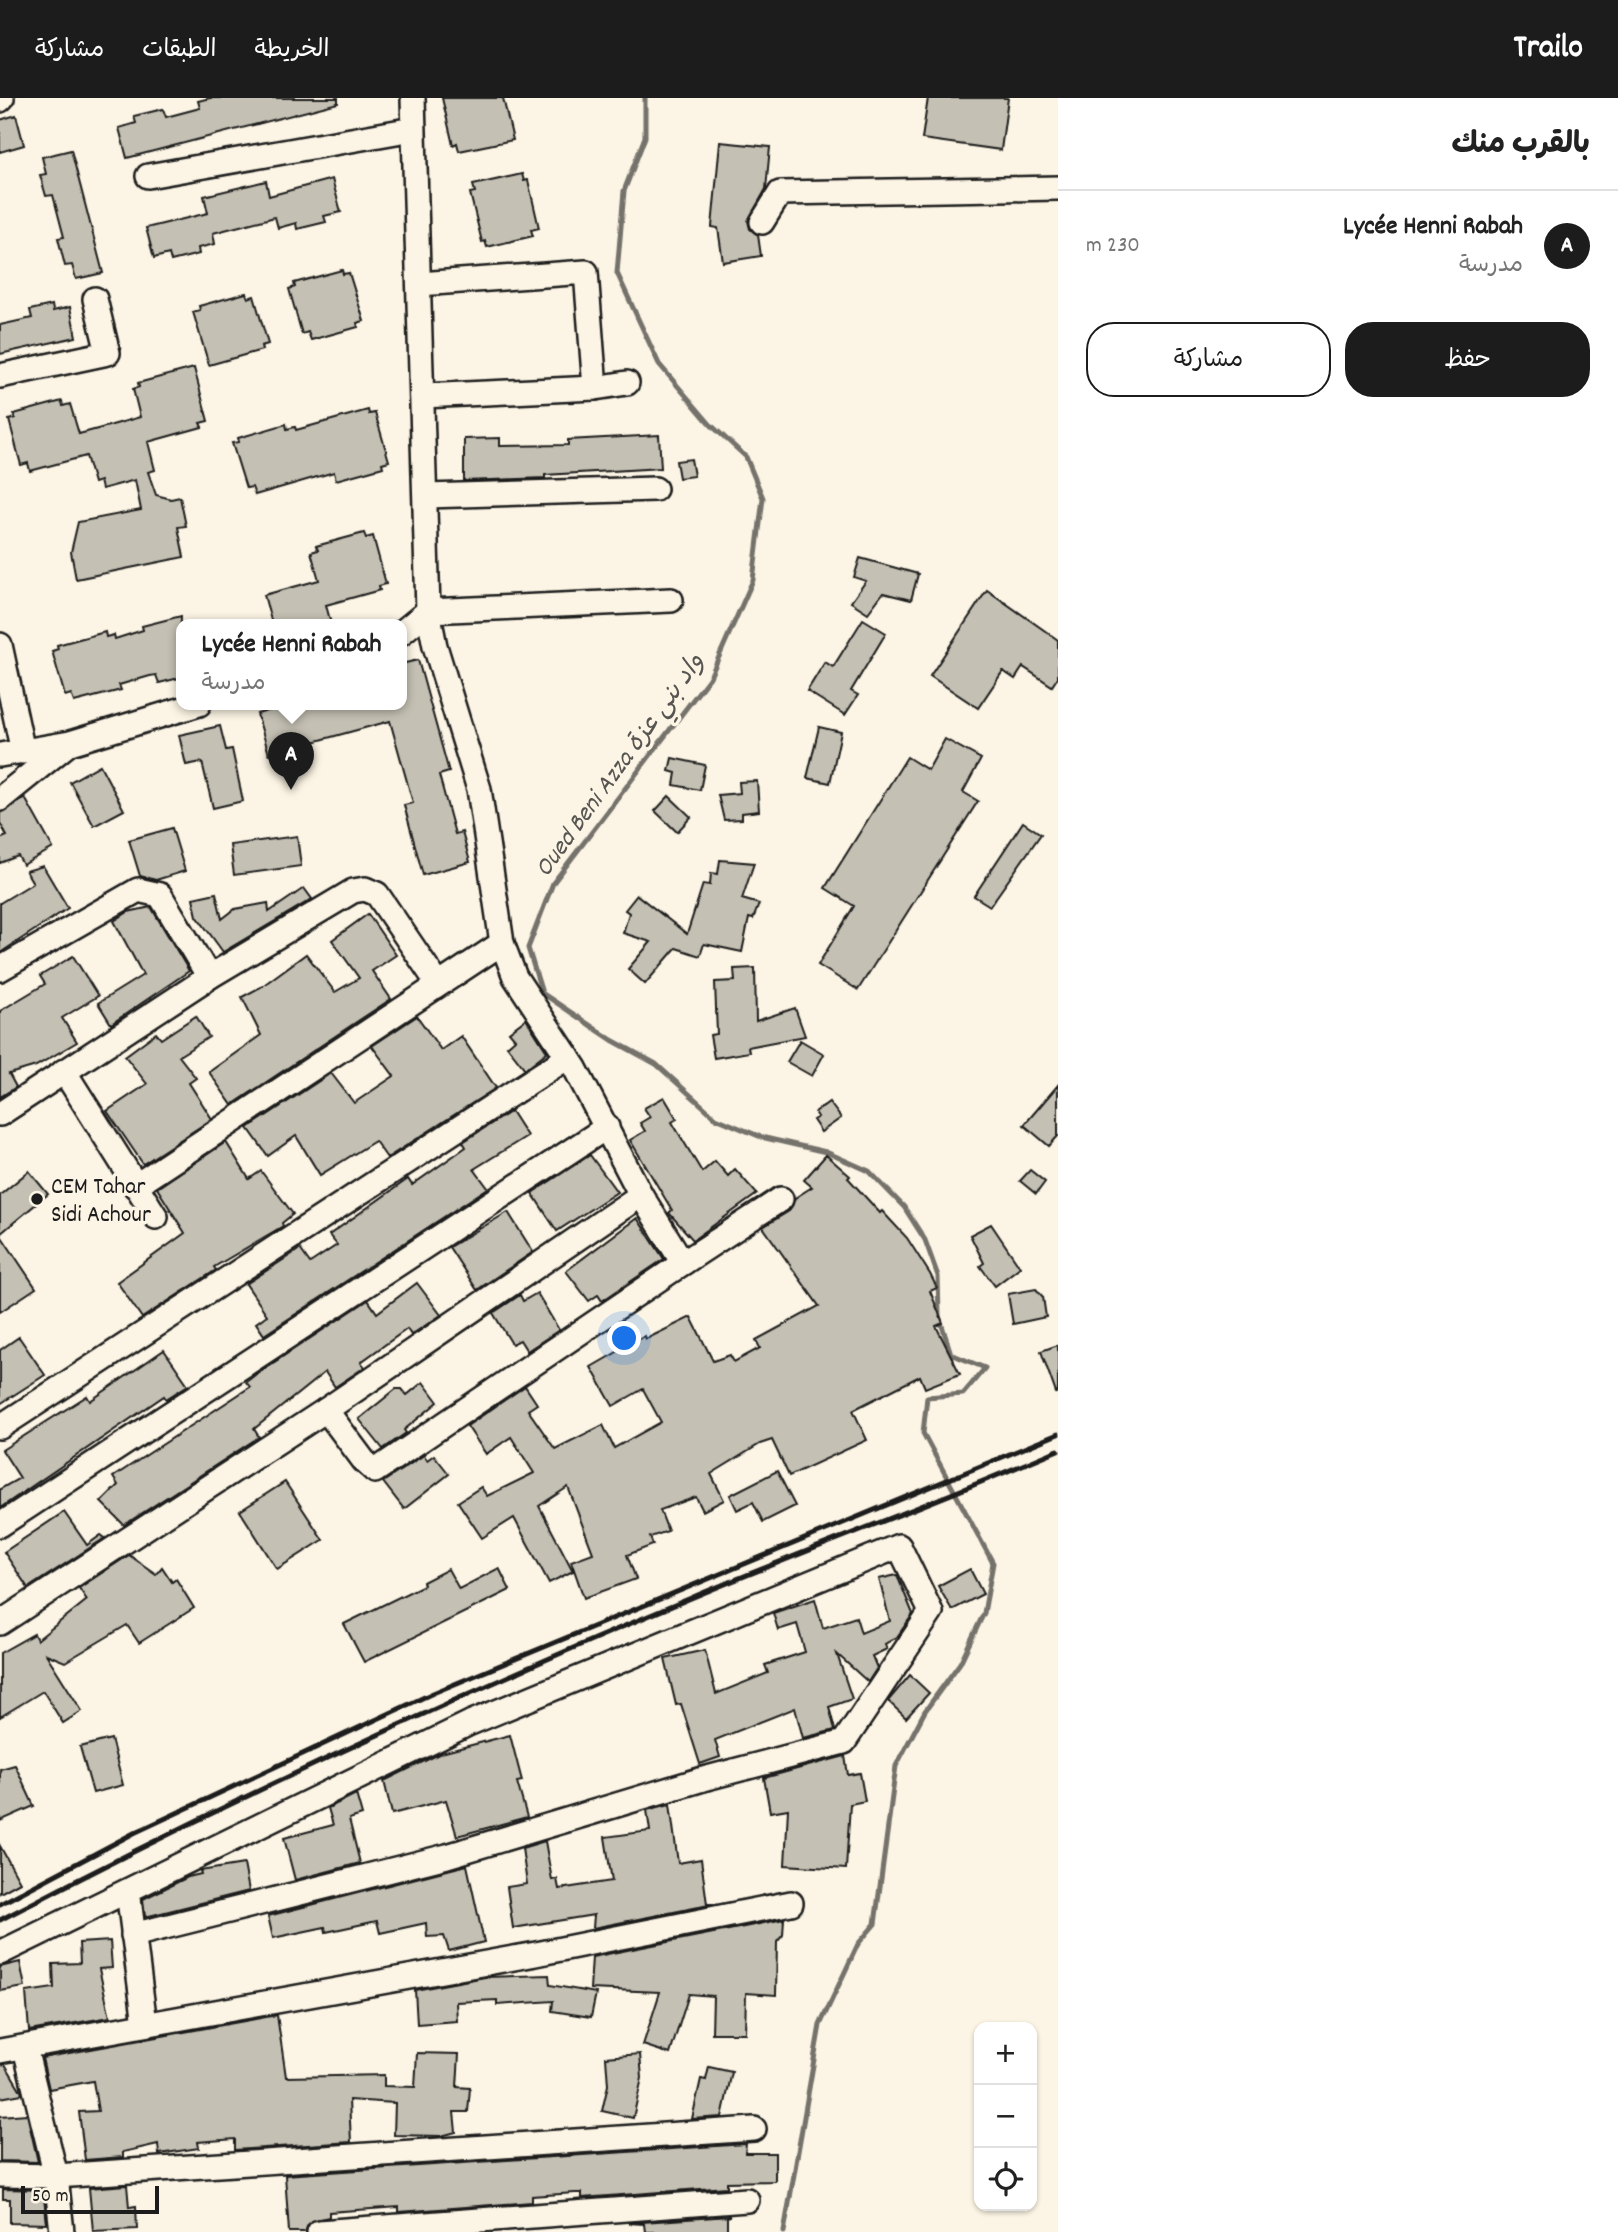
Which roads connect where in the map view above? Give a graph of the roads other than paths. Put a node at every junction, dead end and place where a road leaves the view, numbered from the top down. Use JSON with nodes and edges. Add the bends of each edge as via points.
{"nodes":[{"id":1,"x":413,"y":98,"type":"edge"},
{"id":2,"x":413,"y":129,"type":"junction"},
{"id":3,"x":148,"y":177,"type":"dead end"},
{"id":4,"x":1058,"y":188,"type":"edge"},
{"id":5,"x":762,"y":222,"type":"dead end"},
{"id":6,"x":419,"y":284,"type":"junction"},
{"id":7,"x":95,"y":299,"type":"dead end"},
{"id":8,"x":0,"y":376,"type":"edge"},
{"id":9,"x":627,"y":383,"type":"dead end"},
{"id":10,"x":595,"y":388,"type":"junction"},
{"id":11,"x":422,"y":396,"type":"junction"},
{"id":12,"x":654,"y":489,"type":"dead end"},
{"id":13,"x":426,"y":496,"type":"junction"},
{"id":14,"x":671,"y":600,"type":"dead end"},
{"id":15,"x":428,"y":611,"type":"junction"},
{"id":16,"x":407,"y":628,"type":"edge"},
{"id":17,"x":0,"y":645,"type":"edge"},
{"id":18,"x":179,"y":710,"type":"edge"},
{"id":19,"x":70,"y":743,"type":"junction"},
{"id":20,"x":11,"y":754,"type":"edge"},
{"id":21,"x":0,"y":799,"type":"edge"},
{"id":22,"x":502,"y":943,"type":"junction"},
{"id":23,"x":0,"y":969,"type":"edge"},
{"id":24,"x":209,"y":976,"type":"junction"},
{"id":25,"x":438,"y":984,"type":"junction"},
{"id":26,"x":568,"y":1058,"type":"junction"},
{"id":27,"x":64,"y":1071,"type":"junction"},
{"id":28,"x":0,"y":1114,"type":"edge"},
{"id":29,"x":607,"y":1127,"type":"junction"},
{"id":30,"x":135,"y":1186,"type":"junction"},
{"id":31,"x":641,"y":1195,"type":"junction"},
{"id":32,"x":781,"y":1199,"type":"dead end"},
{"id":33,"x":156,"y":1217,"type":"dead end"},
{"id":34,"x":683,"y":1263,"type":"junction"},
{"id":35,"x":326,"y":1410,"type":"junction"},
{"id":36,"x":0,"y":1427,"type":"edge"},
{"id":37,"x":0,"y":1525,"type":"edge"},
{"id":38,"x":0,"y":1623,"type":"edge"},
{"id":39,"x":128,"y":1891,"type":"junction"},
{"id":40,"x":791,"y":1903,"type":"dead end"},
{"id":41,"x":134,"y":1935,"type":"junction"},
{"id":42,"x":0,"y":1952,"type":"edge"},
{"id":43,"x":145,"y":2024,"type":"junction"},
{"id":44,"x":25,"y":2048,"type":"junction"},
{"id":45,"x":0,"y":2051,"type":"edge"},
{"id":46,"x":754,"y":2129,"type":"dead end"},
{"id":47,"x":0,"y":2175,"type":"edge"},
{"id":48,"x":56,"y":2176,"type":"junction"},
{"id":49,"x":747,"y":2200,"type":"dead end"},
{"id":50,"x":62,"y":2232,"type":"edge"},
{"id":51,"x":319,"y":2232,"type":"edge"}],
"edges":[{"from":1,"to":2,"type":"street"},
{"from":2,"to":3,"type":"street"},
{"from":2,"to":6,"type":"street"},
{"from":4,"to":5,"type":"street","via":[[780,193]]},
{"from":6,"to":10,"type":"street","via":[[586,272]]},
{"from":6,"to":11,"type":"street"},
{"from":7,"to":8,"type":"street","via":[[108,354]]},
{"from":9,"to":10,"type":"street"},
{"from":10,"to":11,"type":"street"},
{"from":11,"to":13,"type":"street"},
{"from":12,"to":13,"type":"street"},
{"from":13,"to":15,"type":"street"},
{"from":14,"to":15,"type":"street"},
{"from":15,"to":16,"type":"street"},
{"from":15,"to":22,"type":"street","via":[[479,789]]},
{"from":17,"to":20,"type":"street"},
{"from":18,"to":19,"type":"street"},
{"from":19,"to":20,"type":"street"},
{"from":19,"to":21,"type":"street"},
{"from":22,"to":25,"type":"street"},
{"from":22,"to":26,"type":"street","via":[[515,977]]},
{"from":23,"to":24,"type":"street","via":[[138,890],[148,890],[160,895]]},
{"from":24,"to":25,"type":"street","via":[[353,891],[365,889],[377,894]]},
{"from":24,"to":27,"type":"street"},
{"from":25,"to":30,"type":"street"},
{"from":26,"to":29,"type":"street"},
{"from":26,"to":36,"type":"street"},
{"from":27,"to":28,"type":"street"},
{"from":27,"to":30,"type":"street"},
{"from":29,"to":31,"type":"street"},
{"from":29,"to":37,"type":"street"},
{"from":30,"to":33,"type":"street"},
{"from":31,"to":34,"type":"street"},
{"from":31,"to":35,"type":"street"},
{"from":32,"to":34,"type":"street"},
{"from":34,"to":35,"type":"street","via":[[375,1471]]},
{"from":35,"to":38,"type":"street"},
{"from":39,"to":41,"type":"street"},
{"from":39,"to":41,"type":"street","via":[[470,1723],[899,1546],[931,1612],[844,1742],[447,1856]]},
{"from":39,"to":42,"type":"street"},
{"from":40,"to":43,"type":"street"},
{"from":41,"to":43,"type":"street"},
{"from":43,"to":44,"type":"street"},
{"from":44,"to":45,"type":"street"},
{"from":44,"to":48,"type":"street"},
{"from":46,"to":48,"type":"street"},
{"from":47,"to":48,"type":"street"},
{"from":48,"to":50,"type":"street"},
{"from":49,"to":51,"type":"street"}]}
